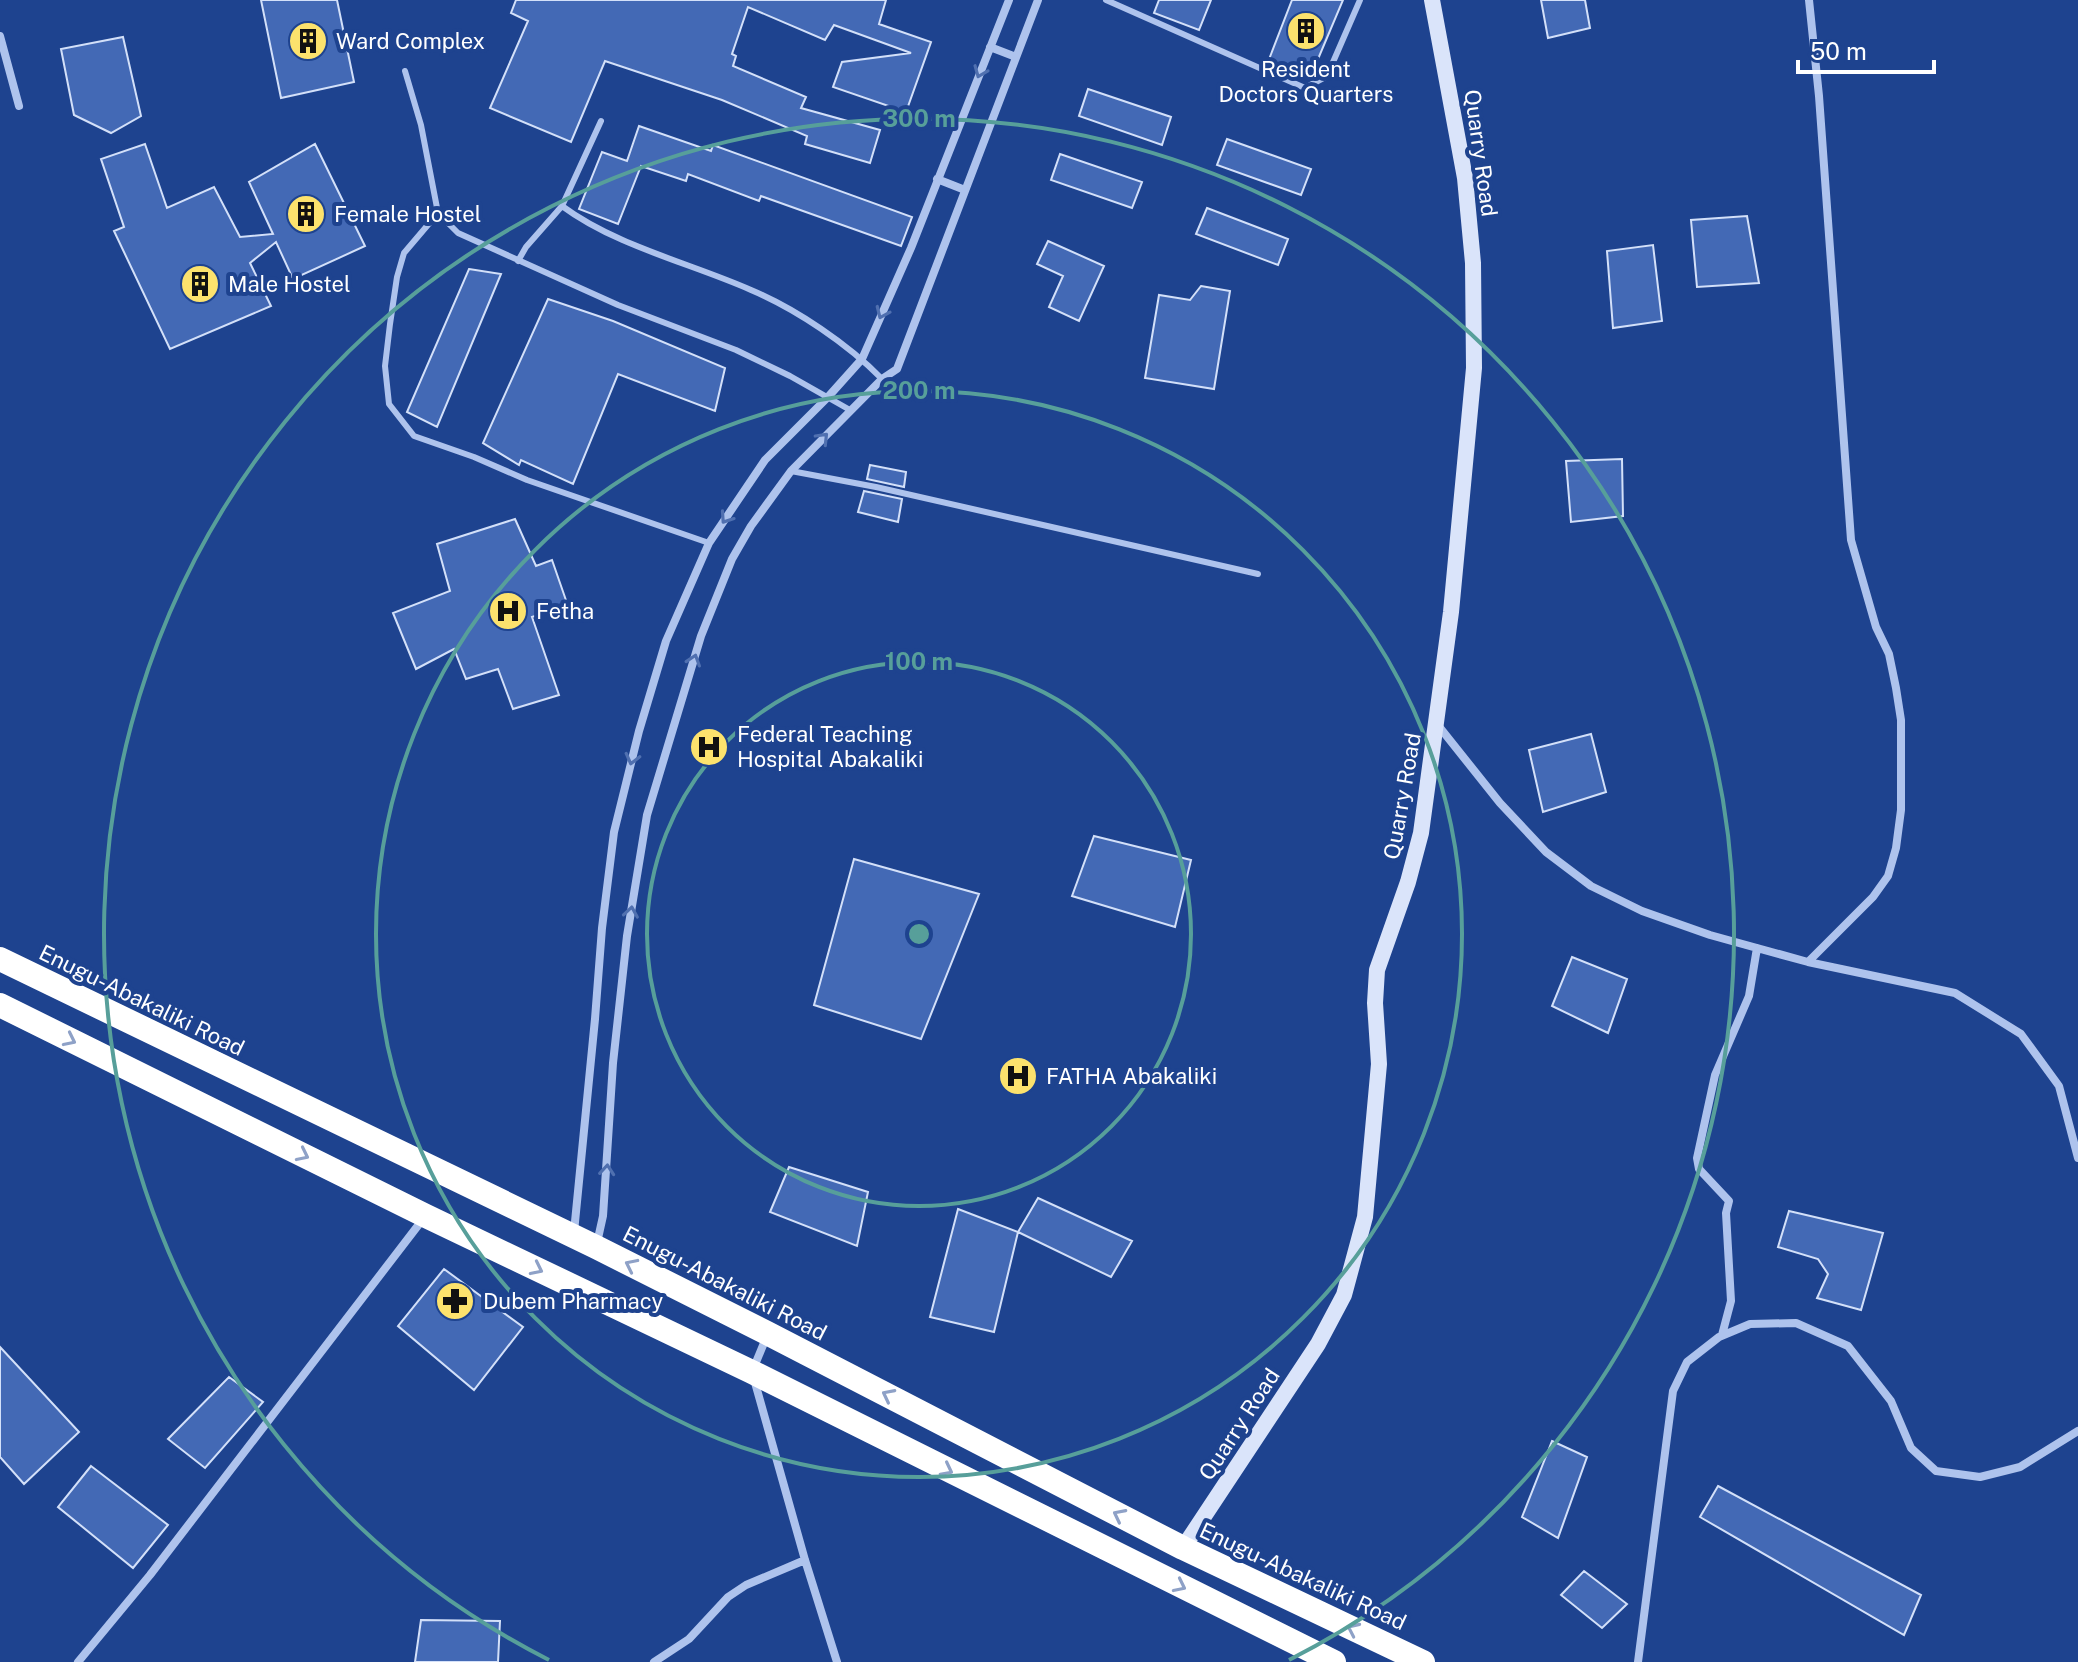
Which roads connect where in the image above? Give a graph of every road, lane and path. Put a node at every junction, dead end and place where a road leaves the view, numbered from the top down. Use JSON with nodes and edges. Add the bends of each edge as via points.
{"nodes":[{"id":1,"x":1009,"y":0,"type":"edge"},
{"id":2,"x":1038,"y":0,"type":"edge"},
{"id":3,"x":1106,"y":0,"type":"edge"},
{"id":4,"x":1360,"y":0,"type":"edge"},
{"id":5,"x":1432,"y":0,"type":"edge"},
{"id":6,"x":1809,"y":0,"type":"edge"},
{"id":7,"x":0,"y":36,"type":"edge"},
{"id":8,"x":990,"y":47,"type":"junction"},
{"id":9,"x":1016,"y":57,"type":"junction"},
{"id":10,"x":405,"y":71,"type":"dead end"},
{"id":11,"x":19,"y":106,"type":"dead end"},
{"id":12,"x":601,"y":121,"type":"dead end"},
{"id":13,"x":937,"y":179,"type":"junction"},
{"id":14,"x":965,"y":190,"type":"junction"},
{"id":15,"x":562,"y":206,"type":"junction"},
{"id":16,"x":438,"y":213,"type":"junction"},
{"id":17,"x":518,"y":261,"type":"junction"},
{"id":18,"x":862,"y":359,"type":"junction"},
{"id":19,"x":882,"y":379,"type":"junction"},
{"id":20,"x":828,"y":397,"type":"junction"},
{"id":21,"x":850,"y":410,"type":"junction"},
{"id":22,"x":791,"y":471,"type":"junction"},
{"id":23,"x":709,"y":543,"type":"junction"},
{"id":24,"x":1258,"y":574,"type":"dead end"},
{"id":25,"x":1437,"y":724,"type":"junction"},
{"id":26,"x":1757,"y":948,"type":"junction"},
{"id":27,"x":0,"y":959,"type":"edge"},
{"id":28,"x":1808,"y":962,"type":"junction"},
{"id":29,"x":0,"y":1005,"type":"edge"},
{"id":30,"x":2078,"y":1158,"type":"edge"},
{"id":31,"x":426,"y":1216,"type":"junction"},
{"id":32,"x":573,"y":1237,"type":"junction"},
{"id":33,"x":596,"y":1247,"type":"junction"},
{"id":34,"x":767,"y":1333,"type":"junction"},
{"id":35,"x":1722,"y":1335,"type":"junction"},
{"id":36,"x":752,"y":1372,"type":"junction"},
{"id":37,"x":2078,"y":1431,"type":"edge"},
{"id":38,"x":1183,"y":1548,"type":"junction"},
{"id":39,"x":805,"y":1560,"type":"junction"},
{"id":40,"x":78,"y":1662,"type":"edge"},
{"id":41,"x":654,"y":1662,"type":"edge"},
{"id":42,"x":837,"y":1662,"type":"edge"},
{"id":43,"x":1334,"y":1662,"type":"edge"},
{"id":44,"x":1423,"y":1662,"type":"edge"},
{"id":45,"x":1638,"y":1662,"type":"edge"}],
"edges":[{"from":1,"to":8,"type":"street"},
{"from":2,"to":9,"type":"street"},
{"from":3,"to":4,"type":"lane","via":[[1305,88],[1327,76]]},
{"from":5,"to":25,"type":"street","name":"Quarry Road","via":[[1465,178],[1474,368]]},
{"from":6,"to":28,"type":"street","via":[[1851,540],[1896,688],[1901,810],[1888,876]]},
{"from":7,"to":11,"type":"street"},
{"from":8,"to":9,"type":"street"},
{"from":8,"to":13,"type":"street","one_way":true},
{"from":9,"to":14,"type":"street"},
{"from":10,"to":16,"type":"lane"},
{"from":12,"to":15,"type":"lane"},
{"from":13,"to":14,"type":"street"},
{"from":13,"to":18,"type":"street","one_way":true},
{"from":14,"to":19,"type":"street","via":[[897,369]]},
{"from":15,"to":17,"type":"lane"},
{"from":15,"to":18,"type":"lane","via":[[604,233],[753,290]]},
{"from":16,"to":17,"type":"lane","via":[[458,233]]},
{"from":16,"to":23,"type":"lane","via":[[404,253],[388,338],[389,404],[414,436]]},
{"from":17,"to":20,"type":"lane","via":[[736,350]]},
{"from":18,"to":19,"type":"lane"},
{"from":18,"to":20,"type":"street"},
{"from":19,"to":21,"type":"street"},
{"from":20,"to":21,"type":"lane"},
{"from":20,"to":23,"type":"street","one_way":true,"via":[[765,460]]},
{"from":22,"to":21,"type":"street","one_way":true},
{"from":22,"to":24,"type":"lane"},
{"from":33,"to":22,"type":"street","one_way":true,"via":[[627,936],[647,815],[701,636],[732,559]]},
{"from":23,"to":32,"type":"street","one_way":true,"via":[[666,641],[614,832]]},
{"from":25,"to":26,"type":"street","via":[[1546,852],[1591,886],[1642,911]]},
{"from":25,"to":38,"type":"street","name":"Quarry Road","via":[[1421,833],[1377,970],[1375,1129],[1365,1217],[1344,1295],[1318,1344]]},
{"from":26,"to":28,"type":"street"},
{"from":26,"to":35,"type":"street","via":[[1749,996],[1715,1075],[1697,1158],[1699,1169],[1729,1201],[1731,1306]]},
{"from":27,"to":32,"type":"highway","name":"Enugu-Abakaliki Road"},
{"from":28,"to":30,"type":"street","via":[[1955,993],[2021,1034],[2059,1086]]},
{"from":29,"to":31,"type":"highway","one_way":true},
{"from":31,"to":36,"type":"highway","one_way":true},
{"from":31,"to":40,"type":"street"},
{"from":32,"to":33,"type":"highway","name":"Enugu-Abakaliki Road"},
{"from":34,"to":33,"type":"highway","name":"Enugu-Abakaliki Road","one_way":true},
{"from":34,"to":36,"type":"street"},
{"from":38,"to":34,"type":"highway","name":"Enugu-Abakaliki Road","one_way":true},
{"from":35,"to":37,"type":"street","via":[[1750,1324],[1796,1323],[1848,1346],[1891,1401],[1911,1448],[1936,1471],[1980,1477],[2020,1467]]},
{"from":35,"to":45,"type":"street","via":[[1687,1362],[1673,1391]]},
{"from":36,"to":39,"type":"street"},
{"from":36,"to":43,"type":"highway","one_way":true},
{"from":44,"to":38,"type":"highway","name":"Enugu-Abakaliki Road","one_way":true},
{"from":39,"to":41,"type":"street","via":[[728,1597],[689,1639]]},
{"from":39,"to":42,"type":"street"}]}
